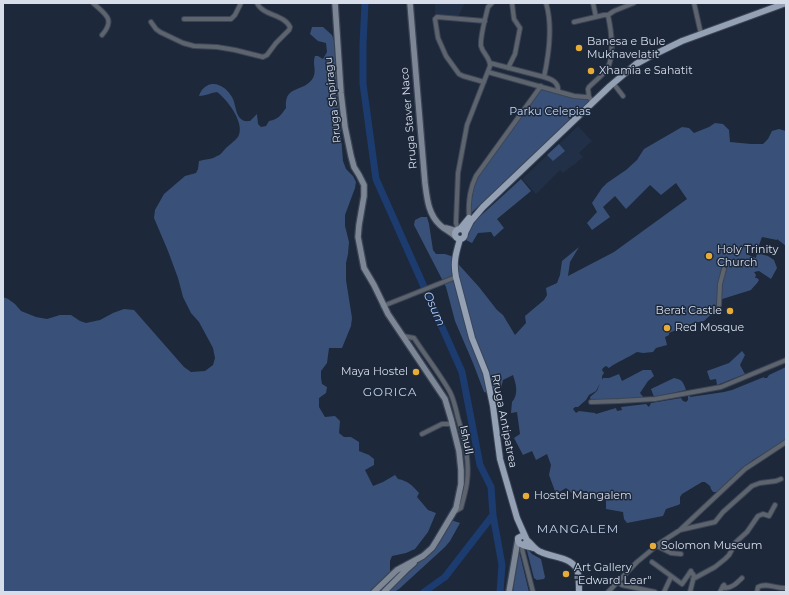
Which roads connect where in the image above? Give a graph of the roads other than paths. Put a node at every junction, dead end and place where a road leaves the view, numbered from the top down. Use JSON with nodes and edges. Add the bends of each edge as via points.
{"nodes":[{"id":1,"x":93,"y":3,"type":"edge"},
{"id":2,"x":241,"y":3,"type":"edge"},
{"id":3,"x":257,"y":3,"type":"edge"},
{"id":4,"x":335,"y":3,"type":"edge"},
{"id":5,"x":410,"y":3,"type":"edge"},
{"id":6,"x":492,"y":3,"type":"edge"},
{"id":7,"x":512,"y":3,"type":"edge"},
{"id":8,"x":546,"y":3,"type":"edge"},
{"id":9,"x":594,"y":3,"type":"edge"},
{"id":10,"x":634,"y":3,"type":"edge"},
{"id":11,"x":694,"y":3,"type":"edge"},
{"id":12,"x":785,"y":3,"type":"edge"},
{"id":13,"x":608,"y":15,"type":"junction"},
{"id":14,"x":596,"y":17,"type":"junction"},
{"id":15,"x":184,"y":19,"type":"dead end"},
{"id":16,"x":484,"y":21,"type":"junction"},
{"id":17,"x":150,"y":22,"type":"dead end"},
{"id":18,"x":574,"y":22,"type":"dead end"},
{"id":19,"x":701,"y":34,"type":"junction"},
{"id":20,"x":102,"y":35,"type":"dead end"},
{"id":21,"x":490,"y":63,"type":"junction"},
{"id":22,"x":508,"y":68,"type":"junction"},
{"id":23,"x":488,"y":72,"type":"junction"},
{"id":24,"x":544,"y":77,"type":"junction"},
{"id":25,"x":484,"y":82,"type":"junction"},
{"id":26,"x":613,"y":83,"type":"junction"},
{"id":27,"x":541,"y":86,"type":"junction"},
{"id":28,"x":558,"y":91,"type":"junction"},
{"id":29,"x":623,"y":96,"type":"dead end"},
{"id":30,"x":591,"y":100,"type":"junction"},
{"id":31,"x":507,"y":184,"type":"junction"},
{"id":32,"x":469,"y":218,"type":"junction"},
{"id":33,"x":459,"y":233,"type":"junction"},
{"id":34,"x":724,"y":270,"type":"dead end"},
{"id":35,"x":456,"y":277,"type":"junction"},
{"id":36,"x":719,"y":305,"type":"dead end"},
{"id":37,"x":384,"y":306,"type":"junction"},
{"id":38,"x":402,"y":336,"type":"junction"},
{"id":39,"x":786,"y":360,"type":"edge"},
{"id":40,"x":591,"y":402,"type":"dead end"},
{"id":41,"x":453,"y":424,"type":"junction"},
{"id":42,"x":422,"y":434,"type":"dead end"},
{"id":43,"x":786,"y":442,"type":"edge"},
{"id":44,"x":781,"y":479,"type":"dead end"},
{"id":45,"x":775,"y":505,"type":"dead end"},
{"id":46,"x":453,"y":513,"type":"junction"},
{"id":47,"x":517,"y":518,"type":"junction"},
{"id":48,"x":680,"y":530,"type":"junction"},
{"id":49,"x":518,"y":539,"type":"junction"},
{"id":50,"x":523,"y":545,"type":"junction"},
{"id":51,"x":658,"y":546,"type":"junction"},
{"id":52,"x":682,"y":554,"type":"dead end"},
{"id":53,"x":417,"y":560,"type":"junction"},
{"id":54,"x":652,"y":562,"type":"dead end"},
{"id":55,"x":671,"y":577,"type":"junction"},
{"id":56,"x":742,"y":578,"type":"dead end"},
{"id":57,"x":693,"y":579,"type":"junction"},
{"id":58,"x":617,"y":582,"type":"junction"},
{"id":59,"x":786,"y":588,"type":"edge"},
{"id":60,"x":645,"y":591,"type":"edge"},
{"id":61,"x":374,"y":592,"type":"edge"},
{"id":62,"x":384,"y":592,"type":"edge"},
{"id":63,"x":509,"y":592,"type":"edge"},
{"id":64,"x":533,"y":592,"type":"edge"},
{"id":65,"x":579,"y":592,"type":"edge"},
{"id":66,"x":608,"y":592,"type":"edge"},
{"id":67,"x":655,"y":592,"type":"edge"},
{"id":68,"x":664,"y":592,"type":"edge"},
{"id":69,"x":690,"y":592,"type":"edge"},
{"id":70,"x":720,"y":592,"type":"edge"},
{"id":71,"x":757,"y":592,"type":"edge"}],
"edges":[{"from":1,"to":20,"type":"street","via":[[108,18],[108,26]]},
{"from":2,"to":15,"type":"street","via":[[231,19]]},
{"from":3,"to":17,"type":"street","via":[[259,8],[288,22],[290,27],[263,57],[235,50],[183,43],[156,30]]},
{"from":4,"to":37,"type":"street","name":"Rruga Shpiragu","via":[[345,127],[354,166],[364,185],[358,230],[359,242],[366,272]]},
{"from":5,"to":33,"type":"street","name":"Rruga Staver Naco","via":[[428,205],[442,227]]},
{"from":6,"to":16,"type":"street","via":[[488,7]]},
{"from":7,"to":22,"type":"street","via":[[514,19],[520,28],[515,54]]},
{"from":8,"to":24,"type":"street","via":[[550,18]]},
{"from":9,"to":14,"type":"street"},
{"from":10,"to":13,"type":"street"},
{"from":11,"to":19,"type":"street"},
{"from":12,"to":19,"type":"main road","name":"Rruga Antipatrea"},
{"from":13,"to":14,"type":"street"},
{"from":13,"to":30,"type":"street","via":[[612,57],[605,72],[589,87]]},
{"from":14,"to":18,"type":"street"},
{"from":16,"to":21,"type":"street","via":[[481,46]]},
{"from":16,"to":25,"type":"street","via":[[437,17],[435,19],[438,38],[446,56],[459,74]]},
{"from":19,"to":26,"type":"main road","name":"Rruga Antipatrea","via":[[636,64]]},
{"from":21,"to":22,"type":"street"},
{"from":21,"to":23,"type":"street"},
{"from":22,"to":24,"type":"street"},
{"from":23,"to":25,"type":"street"},
{"from":23,"to":27,"type":"street"},
{"from":24,"to":28,"type":"street","via":[[555,81]]},
{"from":25,"to":33,"type":"street","via":[[467,125],[459,162],[456,223]]},
{"from":26,"to":29,"type":"street"},
{"from":26,"to":30,"type":"main road","name":"Rruga Antipatrea"},
{"from":27,"to":28,"type":"street"},
{"from":27,"to":32,"type":"street","via":[[476,176],[468,206]]},
{"from":28,"to":30,"type":"street"},
{"from":30,"to":31,"type":"main road","name":"Rruga Antipatrea"},
{"from":31,"to":32,"type":"main road","name":"Rruga Antipatrea"},
{"from":31,"to":33,"type":"main road","name":"Rruga Antipatrea"},
{"from":32,"to":33,"type":"main road","name":"Rruga Antipatrea"},
{"from":33,"to":35,"type":"main road","name":"Rruga Antipatrea","via":[[454,266]]},
{"from":34,"to":36,"type":"street"},
{"from":35,"to":37,"type":"street"},
{"from":35,"to":47,"type":"main road","name":"Rruga Antipatrea","via":[[472,338],[488,380],[500,459]]},
{"from":37,"to":38,"type":"street","name":"Ishull"},
{"from":38,"to":41,"type":"street","name":"Ishull","via":[[445,399]]},
{"from":38,"to":46,"type":"street","via":[[414,338],[450,392],[456,409],[468,467],[461,508]]},
{"from":39,"to":40,"type":"street","via":[[721,387],[646,400]]},
{"from":41,"to":42,"type":"street","via":[[442,424]]},
{"from":41,"to":46,"type":"street","name":"Ishull","via":[[462,470],[457,505]]},
{"from":43,"to":48,"type":"street","via":[[742,470]]},
{"from":44,"to":48,"type":"street","via":[[752,486],[715,522]]},
{"from":45,"to":57,"type":"street","via":[[769,516],[763,514],[757,517],[725,559]]},
{"from":46,"to":53,"type":"street","name":"Ishull","via":[[432,548]]},
{"from":47,"to":49,"type":"main road"},
{"from":47,"to":50,"type":"main road","name":"Rruga Antipatrea"},
{"from":48,"to":51,"type":"street"},
{"from":49,"to":50,"type":"street"},
{"from":49,"to":50,"type":"main road","via":[[520,536]]},
{"from":50,"to":63,"type":"street","via":[[514,558]]},
{"from":50,"to":64,"type":"street"},
{"from":50,"to":65,"type":"main road","name":"Rruga Antipatrea","via":[[574,564],[578,572]]},
{"from":51,"to":52,"type":"street"},
{"from":51,"to":58,"type":"street"},
{"from":53,"to":61,"type":"street","name":"Ishull","via":[[397,570]]},
{"from":53,"to":62,"type":"street"},
{"from":54,"to":55,"type":"street"},
{"from":55,"to":57,"type":"street","via":[[682,584],[691,572],[694,575]]},
{"from":55,"to":68,"type":"street"},
{"from":56,"to":70,"type":"street","via":[[726,589],[722,586]]},
{"from":57,"to":69,"type":"street"},
{"from":58,"to":60,"type":"street"},
{"from":58,"to":66,"type":"street"},
{"from":59,"to":71,"type":"street","via":[[763,585],[758,587]]},
{"from":60,"to":67,"type":"street"}]}
